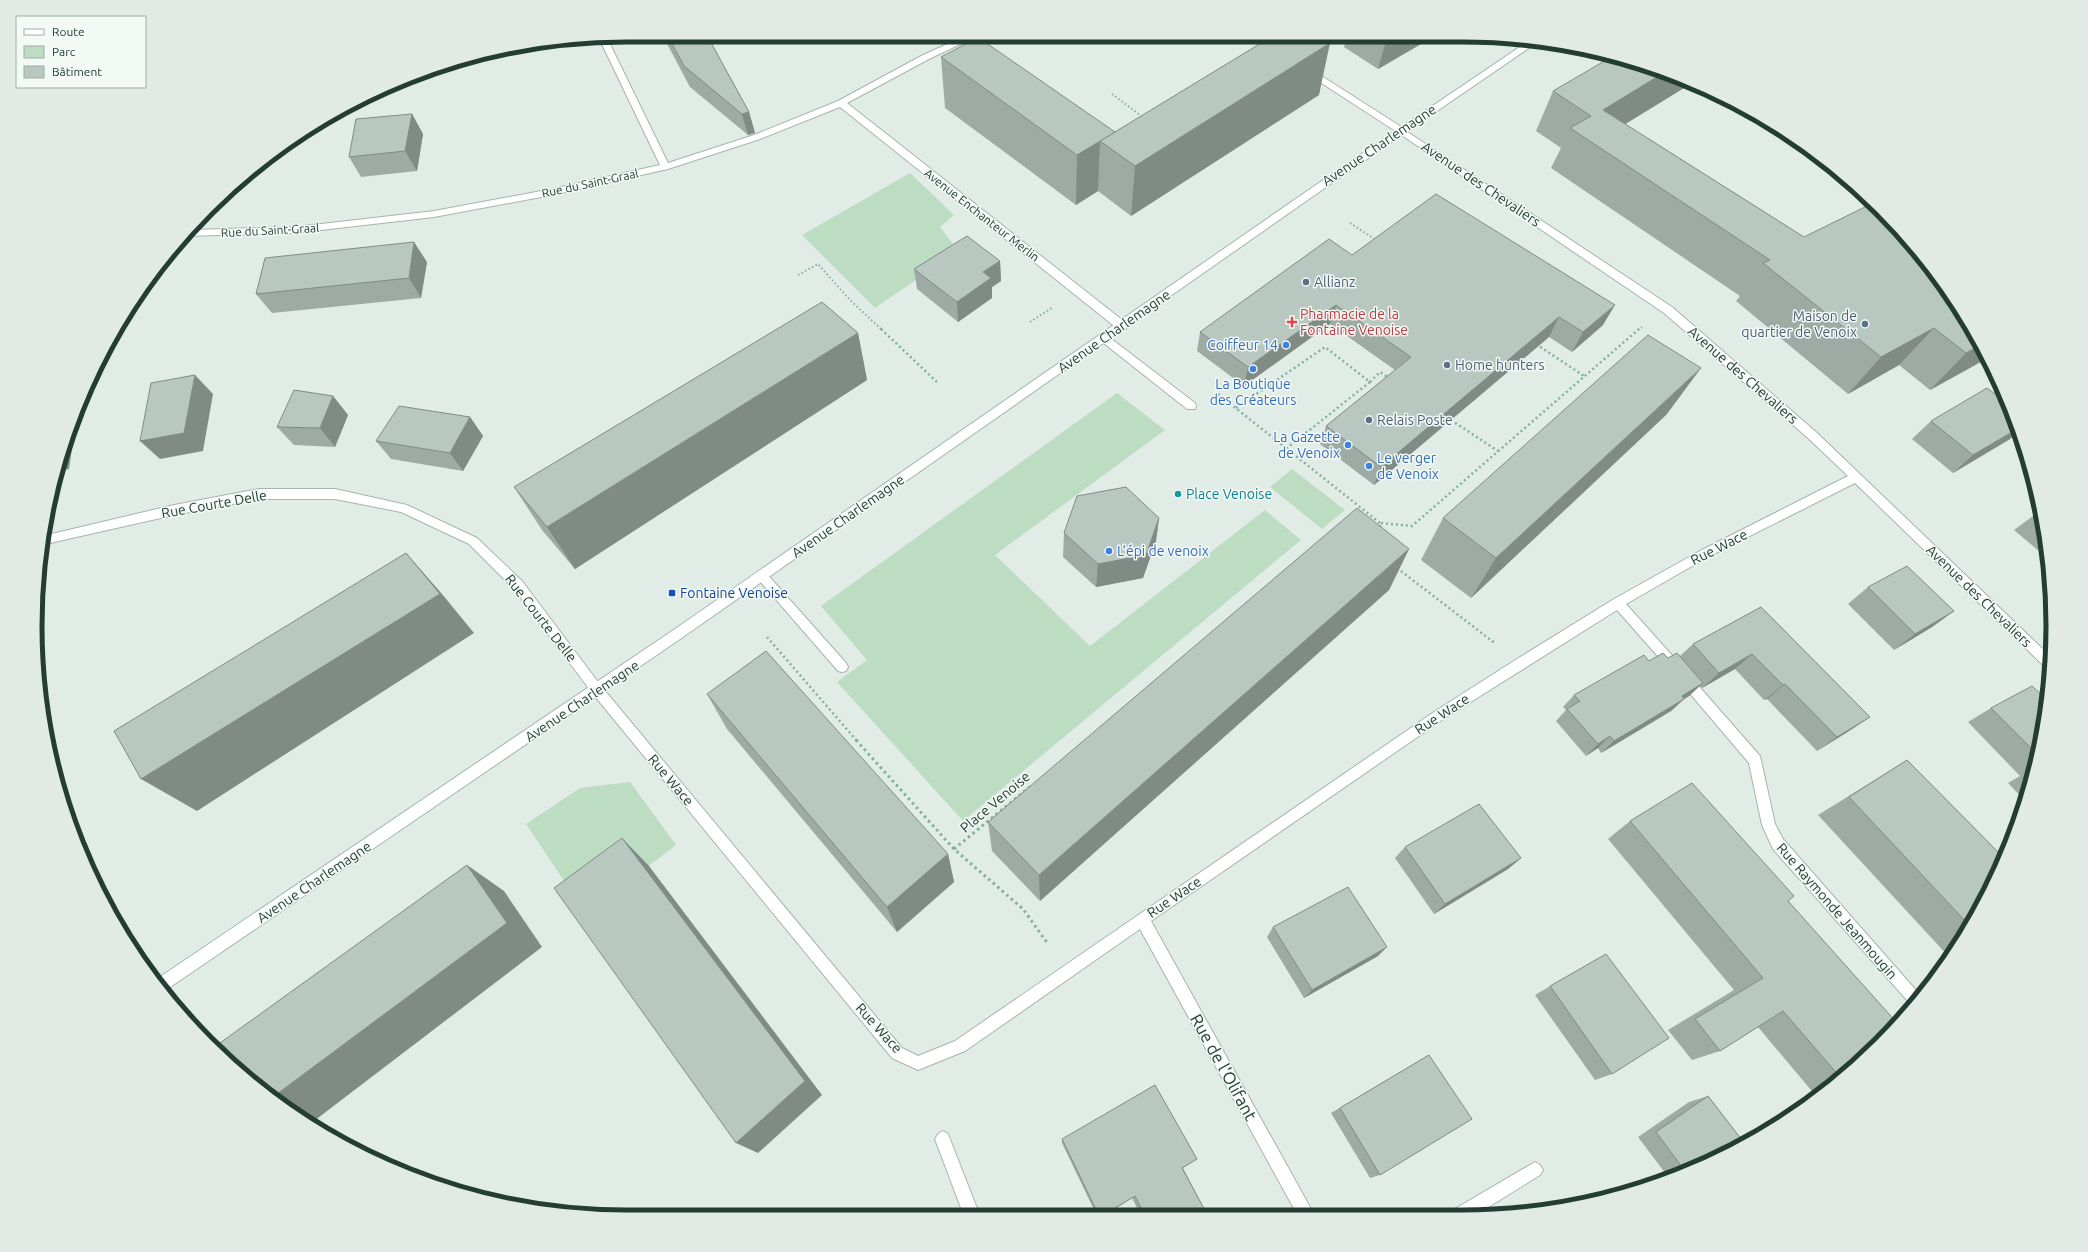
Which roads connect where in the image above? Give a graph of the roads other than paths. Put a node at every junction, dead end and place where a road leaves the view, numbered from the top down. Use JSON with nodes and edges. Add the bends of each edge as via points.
{"nodes":[{"id":1,"x":960,"y":42,"type":"edge"},
{"id":2,"x":605,"y":43,"type":"edge"},
{"id":3,"x":1528,"y":46,"type":"edge"},
{"id":4,"x":1301,"y":66,"type":"edge"},
{"id":5,"x":841,"y":103,"type":"junction"},
{"id":6,"x":1400,"y":130,"type":"junction"},
{"id":7,"x":665,"y":167,"type":"junction"},
{"id":8,"x":195,"y":233,"type":"edge"},
{"id":9,"x":1122,"y":326,"type":"junction"},
{"id":10,"x":1105,"y":338,"type":"junction"},
{"id":11,"x":1191,"y":406,"type":"dead end"},
{"id":12,"x":1855,"y":478,"type":"junction"},
{"id":13,"x":49,"y":539,"type":"edge"},
{"id":14,"x":762,"y":576,"type":"junction"},
{"id":15,"x":1618,"y":603,"type":"junction"},
{"id":16,"x":2045,"y":659,"type":"edge"},
{"id":17,"x":842,"y":667,"type":"dead end"},
{"id":18,"x":597,"y":690,"type":"junction"},
{"id":19,"x":1142,"y":919,"type":"junction"},
{"id":20,"x":164,"y":983,"type":"edge"},
{"id":21,"x":1913,"y":997,"type":"edge"},
{"id":22,"x":943,"y":1139,"type":"dead end"},
{"id":23,"x":1535,"y":1170,"type":"dead end"},
{"id":24,"x":970,"y":1210,"type":"edge"},
{"id":25,"x":1303,"y":1210,"type":"edge"},
{"id":26,"x":1469,"y":1210,"type":"edge"}],
"edges":[{"from":1,"to":5,"type":"street","name":"Rue du Saint-Graal","via":[[926,57]]},
{"from":2,"to":7,"type":"street"},
{"from":3,"to":6,"type":"street","name":"Avenue Charlemagne"},
{"from":4,"to":6,"type":"street","name":"Avenue des Chevaliers"},
{"from":5,"to":7,"type":"street","name":"Rue du Saint-Graal","via":[[757,137]]},
{"from":5,"to":9,"type":"street","name":"Avenue Enchanteur Merlin"},
{"from":6,"to":9,"type":"street","name":"Avenue Charlemagne"},
{"from":6,"to":12,"type":"street","name":"Avenue des Chevaliers","via":[[1668,310],[1812,436]]},
{"from":7,"to":8,"type":"street","name":"Rue du Saint-Graal","via":[[434,214],[295,230]]},
{"from":9,"to":10,"type":"street","name":"Avenue Charlemagne"},
{"from":10,"to":11,"type":"street"},
{"from":10,"to":14,"type":"street","name":"Avenue Charlemagne"},
{"from":12,"to":15,"type":"street","name":"Rue Wace","via":[[1702,555]]},
{"from":12,"to":16,"type":"street","name":"Avenue des Chevaliers"},
{"from":13,"to":18,"type":"street","name":"Rue Courte Delle","via":[[174,510],[259,494],[335,494],[403,508],[473,541],[518,585]]},
{"from":14,"to":17,"type":"street"},
{"from":14,"to":18,"type":"street","name":"Avenue Charlemagne"},
{"from":15,"to":19,"type":"street","name":"Rue Wace","via":[[1438,716]]},
{"from":15,"to":21,"type":"street","name":"Rue Raymonde Jeanmougin","via":[[1755,760],[1769,825],[1778,844]]},
{"from":18,"to":19,"type":"street","name":"Rue Wace","via":[[897,1052],[918,1063],[960,1046]]},
{"from":18,"to":20,"type":"street","name":"Avenue Charlemagne"},
{"from":19,"to":25,"type":"street","name":"Rue de l'Olifant"},
{"from":22,"to":24,"type":"street"},
{"from":23,"to":26,"type":"street"}]}
